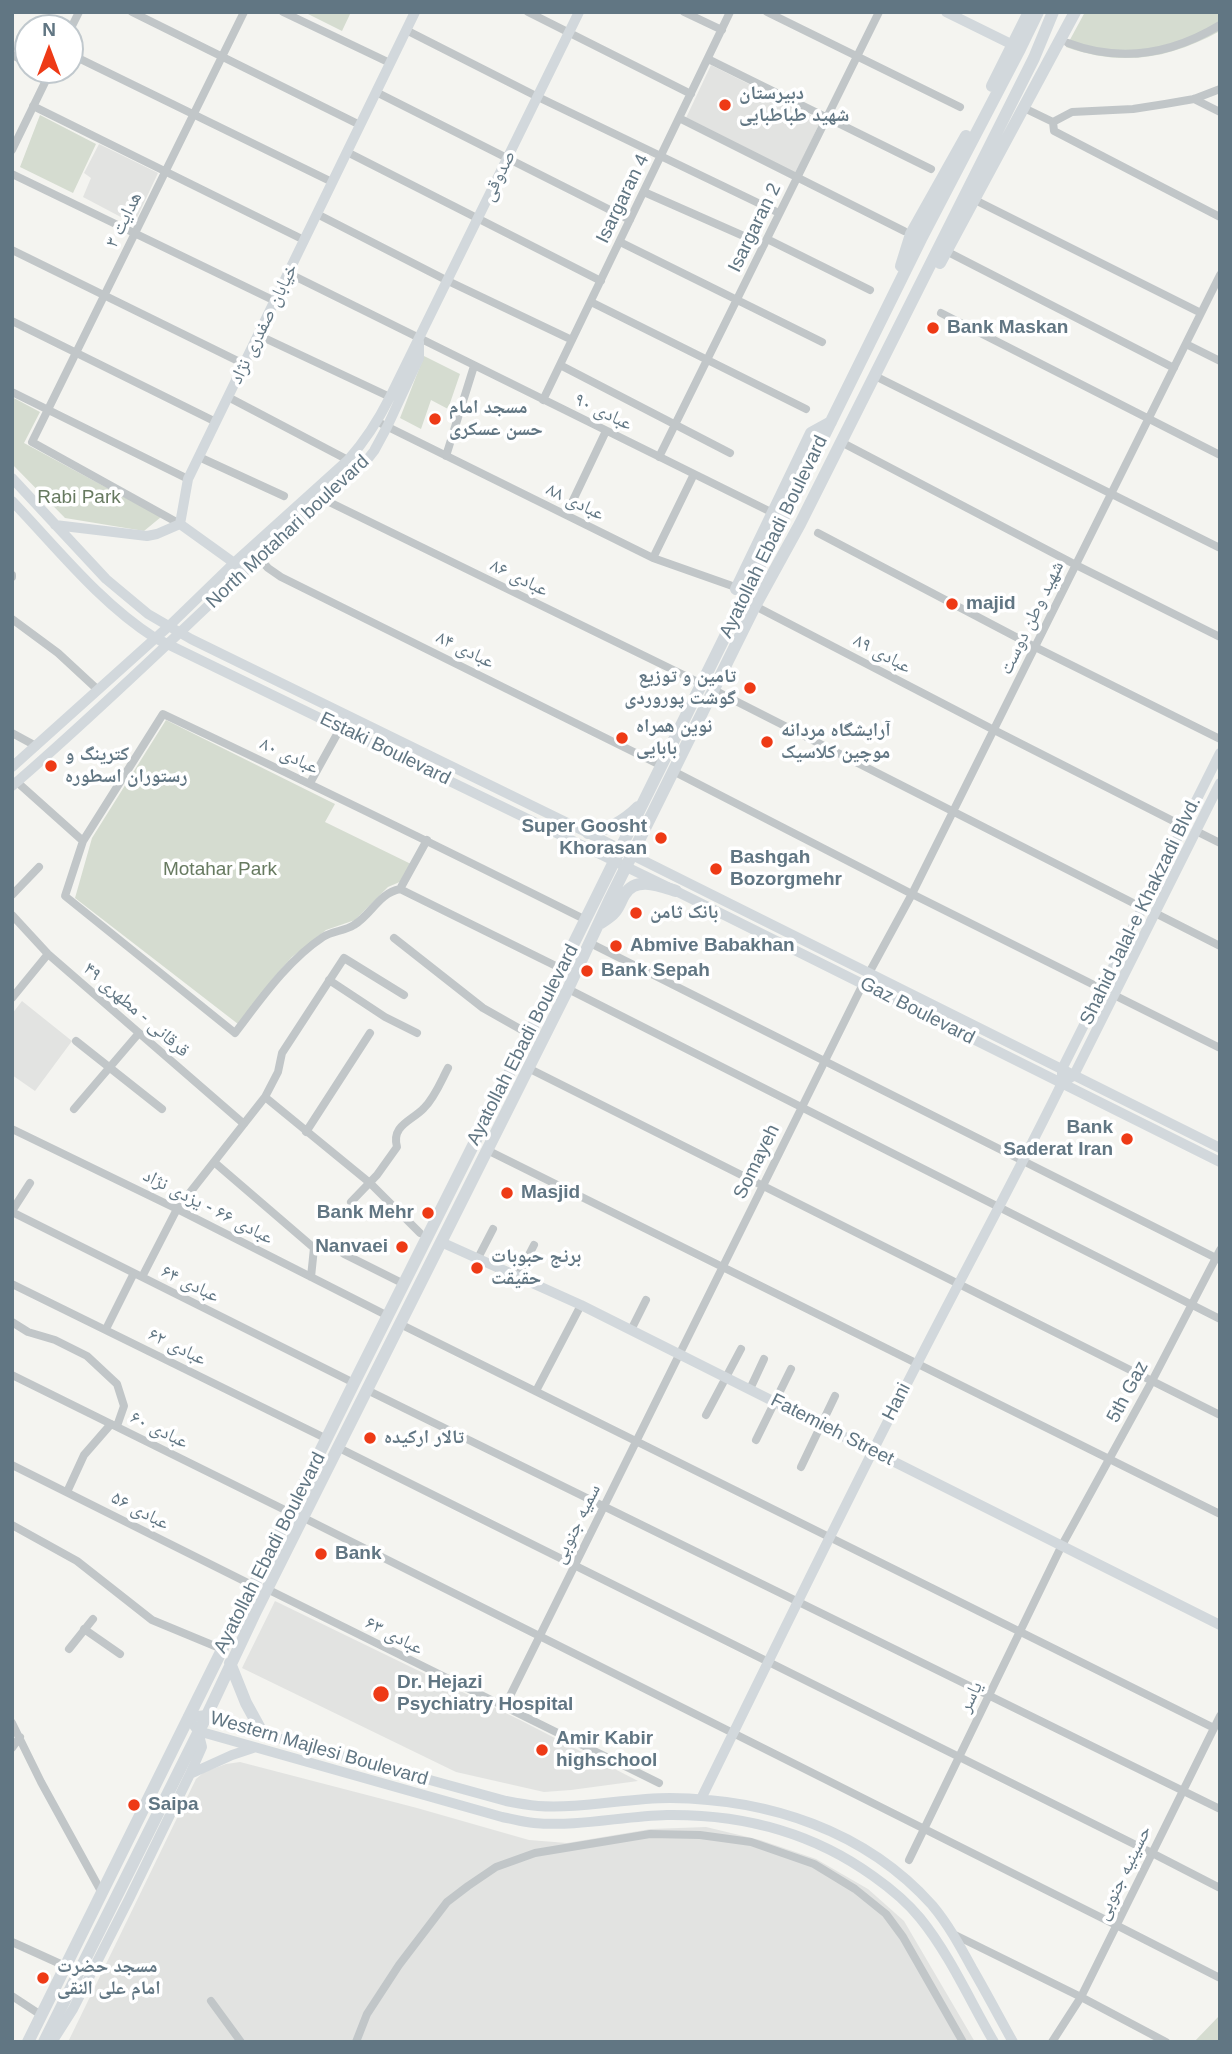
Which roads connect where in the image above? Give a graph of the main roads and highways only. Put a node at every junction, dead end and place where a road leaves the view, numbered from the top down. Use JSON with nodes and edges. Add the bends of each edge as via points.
{"nodes":[{"id":1,"x":415,"y":12,"type":"edge"},
{"id":2,"x":579,"y":12,"type":"edge"},
{"id":3,"x":946,"y":12,"type":"edge"},
{"id":4,"x":1029,"y":12,"type":"edge"},
{"id":5,"x":1038,"y":12,"type":"edge"},
{"id":6,"x":1053,"y":12,"type":"edge"},
{"id":7,"x":1075,"y":12,"type":"edge"},
{"id":8,"x":1016,"y":47,"type":"junction"},
{"id":9,"x":913,"y":299,"type":"junction"},
{"id":10,"x":419,"y":339,"type":"junction"},
{"id":11,"x":382,"y":424,"type":"junction"},
{"id":12,"x":12,"y":478,"type":"edge"},
{"id":13,"x":12,"y":502,"type":"edge"},
{"id":14,"x":779,"y":515,"type":"junction"},
{"id":15,"x":180,"y":524,"type":"junction"},
{"id":16,"x":800,"y":524,"type":"junction"},
{"id":17,"x":55,"y":525,"type":"junction"},
{"id":18,"x":757,"y":546,"type":"junction"},
{"id":19,"x":234,"y":562,"type":"junction"},
{"id":20,"x":760,"y":564,"type":"junction"},
{"id":21,"x":243,"y":572,"type":"junction"},
{"id":22,"x":736,"y":589,"type":"road end"},
{"id":23,"x":169,"y":626,"type":"junction"},
{"id":24,"x":181,"y":633,"type":"junction"},
{"id":25,"x":155,"y":638,"type":"junction"},
{"id":26,"x":169,"y":645,"type":"junction"},
{"id":27,"x":708,"y":687,"type":"junction"},
{"id":28,"x":1220,"y":753,"type":"edge"},
{"id":29,"x":12,"y":767,"type":"edge"},
{"id":30,"x":668,"y":768,"type":"junction"},
{"id":31,"x":1220,"y":783,"type":"edge"},
{"id":32,"x":15,"y":784,"type":"edge"},
{"id":33,"x":644,"y":802,"type":"junction"},
{"id":34,"x":588,"y":832,"type":"junction"},
{"id":35,"x":626,"y":852,"type":"junction"},
{"id":36,"x":620,"y":864,"type":"junction"},
{"id":37,"x":676,"y":891,"type":"junction"},
{"id":38,"x":599,"y":926,"type":"junction"},
{"id":39,"x":1062,"y":1069,"type":"junction"},
{"id":40,"x":1074,"y":1075,"type":"junction"},
{"id":41,"x":1062,"y":1083,"type":"junction"},
{"id":42,"x":1220,"y":1148,"type":"edge"},
{"id":43,"x":1220,"y":1162,"type":"edge"},
{"id":44,"x":441,"y":1242,"type":"junction"},
{"id":45,"x":873,"y":1451,"type":"junction"},
{"id":46,"x":297,"y":1516,"type":"junction"},
{"id":47,"x":260,"y":1588,"type":"junction"},
{"id":48,"x":1220,"y":1625,"type":"edge"},
{"id":49,"x":230,"y":1663,"type":"junction"},
{"id":50,"x":207,"y":1715,"type":"junction"},
{"id":51,"x":188,"y":1717,"type":"junction"},
{"id":52,"x":198,"y":1731,"type":"junction"},
{"id":53,"x":263,"y":1734,"type":"junction"},
{"id":54,"x":253,"y":1748,"type":"junction"},
{"id":55,"x":190,"y":1774,"type":"junction"},
{"id":56,"x":701,"y":1799,"type":"junction"},
{"id":57,"x":27,"y":2040,"type":"edge"},
{"id":58,"x":48,"y":2042,"type":"edge"},
{"id":59,"x":993,"y":2042,"type":"edge"},
{"id":60,"x":1013,"y":2042,"type":"edge"}],
"edges":[{"from":1,"to":15,"type":"main road","name":"خیابان صفدری نژاد","via":[[188,479]]},
{"from":2,"to":10,"type":"main road","name":"صدوقی"},
{"from":3,"to":8,"type":"main road"},
{"from":4,"to":8,"type":"main road"},
{"from":5,"to":8,"type":"main road"},
{"from":6,"to":9,"type":"main road","name":"Ayatollah Ebadi Boulevard"},
{"from":7,"to":9,"type":"main road","via":[[928,286]]},
{"from":8,"to":14,"type":"main road","name":"Ayatollah Ebadi Boulevard","via":[[911,234],[896,291]]},
{"from":9,"to":16,"type":"main road","name":"Ayatollah Ebadi Boulevard"},
{"from":10,"to":11,"type":"main road","name":"North Motahari boulevard"},
{"from":10,"to":11,"type":"main road","name":"North Motahari boulevard","via":[[419,358]]},
{"from":11,"to":19,"type":"main road","name":"North Motahari boulevard"},
{"from":11,"to":21,"type":"main road","name":"North Motahari boulevard","via":[[374,451],[363,465]]},
{"from":12,"to":17,"type":"main road","name":"Estaki Boulevard"},
{"from":13,"to":25,"type":"main road","name":"Estaki Boulevard","via":[[94,588]]},
{"from":14,"to":16,"type":"main road"},
{"from":14,"to":18,"type":"main road"},
{"from":14,"to":20,"type":"main road","name":"Ayatollah Ebadi Boulevard"},
{"from":15,"to":17,"type":"main road","via":[[147,536]]},
{"from":15,"to":19,"type":"main road"},
{"from":16,"to":27,"type":"main road","name":"Ayatollah Ebadi Boulevard"},
{"from":17,"to":23,"type":"main road","name":"Estaki Boulevard","via":[[106,579]]},
{"from":18,"to":20,"type":"main road"},
{"from":18,"to":22,"type":"main road"},
{"from":19,"to":21,"type":"main road"},
{"from":19,"to":23,"type":"main road","name":"North Motahari boulevard"},
{"from":20,"to":27,"type":"main road","name":"Ayatollah Ebadi Boulevard"},
{"from":21,"to":24,"type":"main road","name":"North Motahari boulevard"},
{"from":23,"to":24,"type":"main road","name":"Estaki Boulevard"},
{"from":23,"to":25,"type":"main road","name":"North Motahari boulevard"},
{"from":24,"to":26,"type":"main road","name":"North Motahari boulevard"},
{"from":24,"to":34,"type":"main road","name":"Estaki Boulevard"},
{"from":25,"to":26,"type":"main road","name":"Estaki Boulevard"},
{"from":25,"to":29,"type":"main road","name":"North Motahari boulevard"},
{"from":26,"to":32,"type":"main road","name":"North Motahari boulevard"},
{"from":26,"to":36,"type":"main road","name":"Estaki Boulevard"},
{"from":27,"to":30,"type":"main road","name":"Ayatollah Ebadi Boulevard"},
{"from":28,"to":39,"type":"main road","name":"Shahid Jalal-e Khakzadi Blvd."},
{"from":30,"to":33,"type":"main road","name":"Ayatollah Ebadi Boulevard"},
{"from":30,"to":35,"type":"main road","name":"Ayatollah Ebadi Boulevard"},
{"from":31,"to":40,"type":"main road"},
{"from":33,"to":34,"type":"main road","via":[[614,826]]},
{"from":33,"to":35,"type":"main road","name":"Ayatollah Ebadi Boulevard"},
{"from":34,"to":35,"type":"main road","name":"Estaki Boulevard"},
{"from":35,"to":36,"type":"main road","name":"Ayatollah Ebadi Boulevard"},
{"from":35,"to":39,"type":"main road","name":"Gaz Boulevard"},
{"from":36,"to":37,"type":"main road","name":"Gaz Boulevard"},
{"from":36,"to":38,"type":"main road","name":"Ayatollah Ebadi Boulevard"},
{"from":36,"to":46,"type":"main road","name":"Ayatollah Ebadi Boulevard","via":[[586,920],[354,1383]]},
{"from":37,"to":38,"type":"main road","via":[[647,883],[636,885]]},
{"from":37,"to":41,"type":"main road","name":"Gaz Boulevard"},
{"from":38,"to":44,"type":"main road","name":"Ayatollah Ebadi Boulevard"},
{"from":39,"to":40,"type":"main road","name":"Gaz Boulevard"},
{"from":39,"to":41,"type":"main road"},
{"from":40,"to":41,"type":"main road"},
{"from":40,"to":42,"type":"main road","name":"Gaz Boulevard"},
{"from":41,"to":43,"type":"main road","name":"Gaz Boulevard"},
{"from":41,"to":45,"type":"main road","name":"Hani"},
{"from":44,"to":45,"type":"main road","name":"Fatemieh Street","via":[[581,1305]]},
{"from":44,"to":46,"type":"main road","name":"Ayatollah Ebadi Boulevard","via":[[339,1448]]},
{"from":45,"to":48,"type":"main road","name":"Fatemieh Street"},
{"from":45,"to":56,"type":"main road","name":"Hani"},
{"from":46,"to":47,"type":"main road","name":"Ayatollah Ebadi Boulevard"},
{"from":47,"to":49,"type":"main road","name":"Ayatollah Ebadi Boulevard"},
{"from":47,"to":51,"type":"main road","name":"Ayatollah Ebadi Boulevard"},
{"from":49,"to":50,"type":"main road","name":"Ayatollah Ebadi Boulevard"},
{"from":49,"to":53,"type":"main road"},
{"from":50,"to":51,"type":"main road","name":"Western Majlesi Boulevard"},
{"from":50,"to":52,"type":"main road","name":"Ayatollah Ebadi Boulevard"},
{"from":50,"to":53,"type":"main road","name":"Western Majlesi Boulevard"},
{"from":51,"to":52,"type":"main road","name":"Western Majlesi Boulevard"},
{"from":51,"to":57,"type":"main road","name":"Ayatollah Ebadi Boulevard"},
{"from":52,"to":54,"type":"main road","name":"Western Majlesi Boulevard"},
{"from":52,"to":55,"type":"main road","name":"Ayatollah Ebadi Boulevard","via":[[202,1747]]},
{"from":52,"to":58,"type":"main road","name":"Ayatollah Ebadi Boulevard"},
{"from":53,"to":56,"type":"main road","name":"Western Majlesi Boulevard","via":[[536,1806]]},
{"from":54,"to":55,"type":"main road"},
{"from":54,"to":59,"type":"main road","name":"Western Majlesi Boulevard","via":[[534,1823],[700,1816],[746,1821],[809,1840],[867,1871],[919,1917]]},
{"from":55,"to":58,"type":"main road","name":"Ayatollah Ebadi Boulevard","via":[[79,1996]]},
{"from":56,"to":60,"type":"main road","name":"Western Majlesi Boulevard","via":[[782,1812],[845,1838],[901,1876],[953,1934]]}]}
